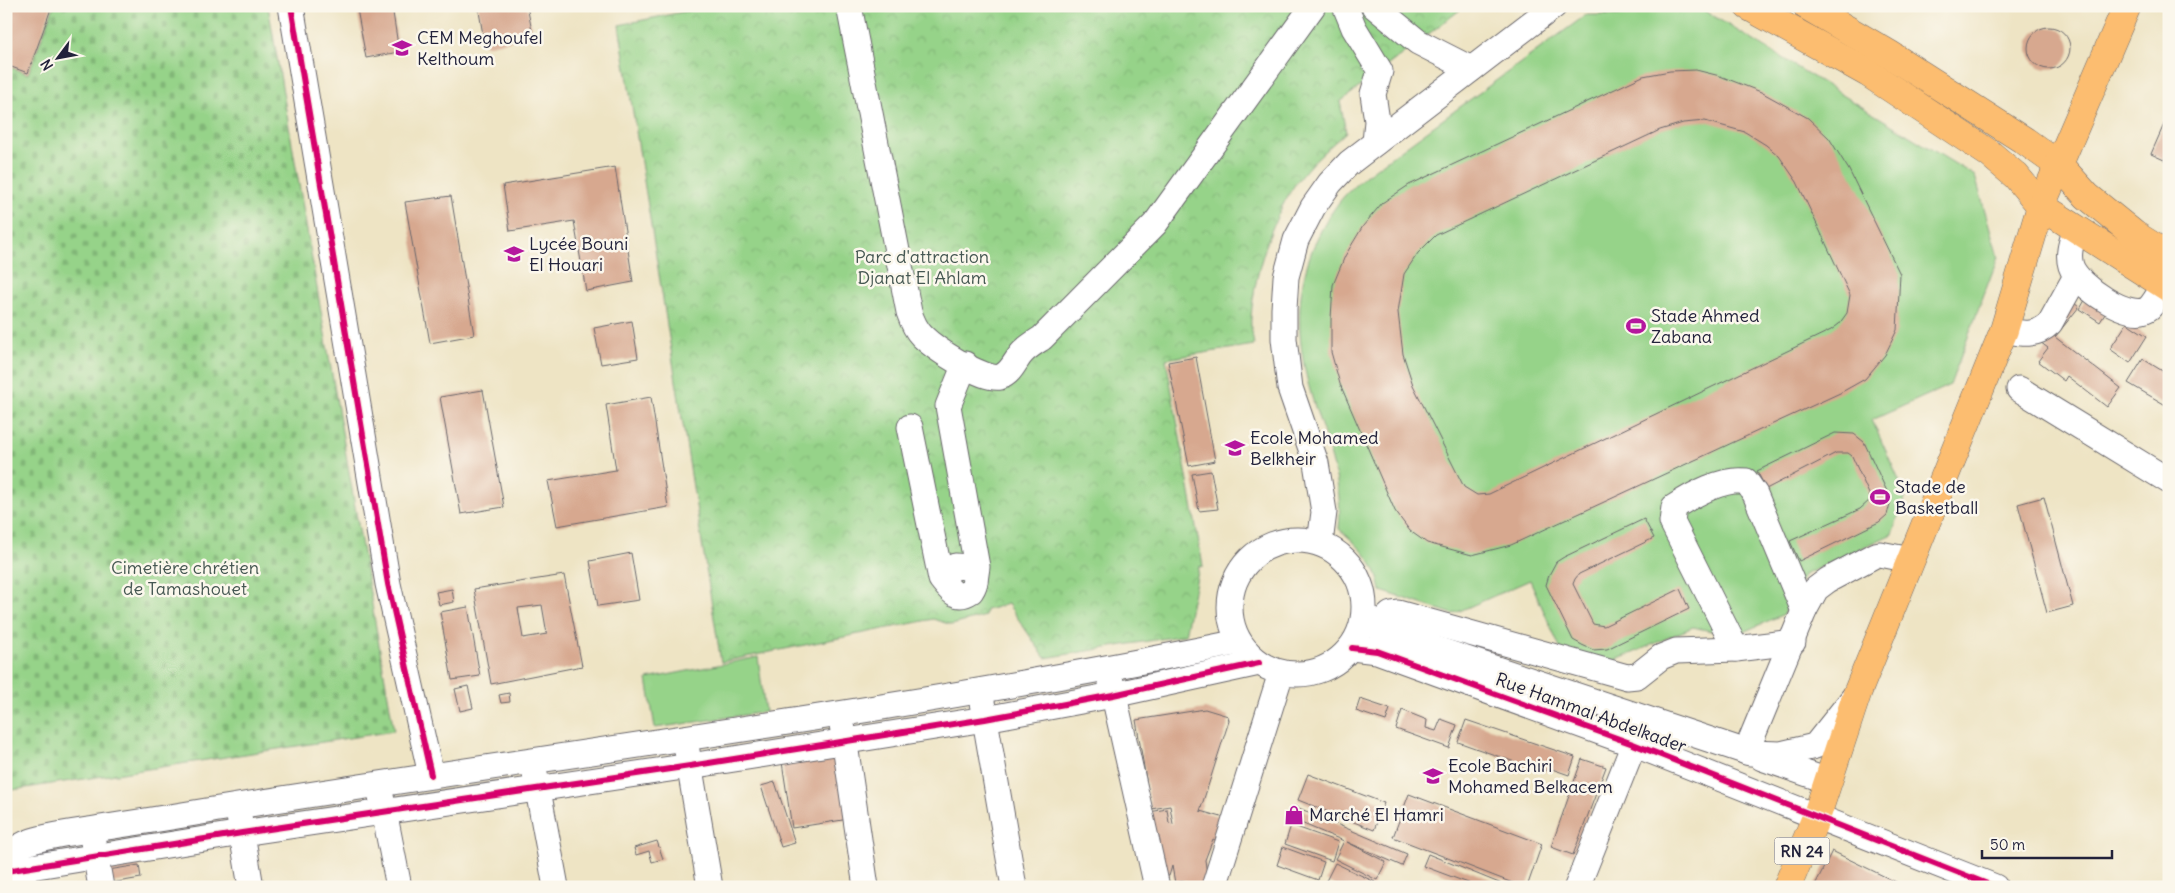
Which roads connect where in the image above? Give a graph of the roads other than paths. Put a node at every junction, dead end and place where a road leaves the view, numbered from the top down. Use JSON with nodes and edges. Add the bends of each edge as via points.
{"nodes":[{"id":1,"x":291,"y":6,"type":"edge"},
{"id":2,"x":849,"y":6,"type":"edge"},
{"id":3,"x":1313,"y":6,"type":"edge"},
{"id":4,"x":1345,"y":6,"type":"edge"},
{"id":5,"x":1374,"y":6,"type":"edge"},
{"id":6,"x":1554,"y":6,"type":"edge"},
{"id":7,"x":1748,"y":6,"type":"edge"},
{"id":8,"x":1807,"y":6,"type":"edge"},
{"id":9,"x":2124,"y":13,"type":"edge"},
{"id":10,"x":1471,"y":70,"type":"junction"},
{"id":11,"x":1375,"y":143,"type":"junction"},
{"id":12,"x":2060,"y":166,"type":"junction"},
{"id":13,"x":2042,"y":206,"type":"junction"},
{"id":14,"x":2076,"y":228,"type":"junction"},
{"id":15,"x":2169,"y":256,"type":"edge"},
{"id":16,"x":2076,"y":276,"type":"junction"},
{"id":17,"x":2166,"y":286,"type":"edge"},
{"id":18,"x":2004,"y":330,"type":"junction"},
{"id":19,"x":965,"y":364,"type":"junction"},
{"id":20,"x":2019,"y":389,"type":"dead end"},
{"id":21,"x":910,"y":427,"type":"dead end"},
{"id":22,"x":2169,"y":481,"type":"edge"},
{"id":23,"x":1320,"y":543,"type":"junction"},
{"id":24,"x":1911,"y":560,"type":"junction"},
{"id":25,"x":1804,"y":611,"type":"junction"},
{"id":26,"x":1371,"y":620,"type":"junction"},
{"id":27,"x":1239,"y":642,"type":"junction"},
{"id":28,"x":1792,"y":642,"type":"junction"},
{"id":29,"x":1352,"y":648,"type":"junction"},
{"id":30,"x":1736,"y":649,"type":"junction"},
{"id":31,"x":1270,"y":668,"type":"junction"},
{"id":32,"x":1108,"y":669,"type":"junction"},
{"id":33,"x":980,"y":691,"type":"junction"},
{"id":34,"x":1858,"y":691,"type":"junction"},
{"id":35,"x":1113,"y":695,"type":"junction"},
{"id":36,"x":840,"y":713,"type":"junction"},
{"id":37,"x":985,"y":718,"type":"junction"},
{"id":38,"x":1645,"y":719,"type":"junction"},
{"id":39,"x":685,"y":738,"type":"junction"},
{"id":40,"x":845,"y":740,"type":"junction"},
{"id":41,"x":1633,"y":744,"type":"junction"},
{"id":42,"x":1748,"y":753,"type":"junction"},
{"id":43,"x":532,"y":761,"type":"junction"},
{"id":44,"x":690,"y":766,"type":"junction"},
{"id":45,"x":431,"y":775,"type":"junction"},
{"id":46,"x":1828,"y":781,"type":"junction"},
{"id":47,"x":379,"y":785,"type":"junction"},
{"id":48,"x":538,"y":790,"type":"junction"},
{"id":49,"x":237,"y":806,"type":"junction"},
{"id":50,"x":384,"y":812,"type":"junction"},
{"id":51,"x":1817,"y":815,"type":"junction"},
{"id":52,"x":91,"y":830,"type":"junction"},
{"id":53,"x":242,"y":833,"type":"junction"},
{"id":54,"x":6,"y":858,"type":"edge"},
{"id":55,"x":97,"y":858,"type":"junction"},
{"id":56,"x":6,"y":871,"type":"edge"},
{"id":57,"x":1966,"y":882,"type":"edge"},
{"id":58,"x":101,"y":887,"type":"edge"},
{"id":59,"x":251,"y":887,"type":"edge"},
{"id":60,"x":399,"y":887,"type":"edge"},
{"id":61,"x":556,"y":887,"type":"edge"},
{"id":62,"x":710,"y":887,"type":"edge"},
{"id":63,"x":866,"y":887,"type":"edge"},
{"id":64,"x":1014,"y":887,"type":"edge"},
{"id":65,"x":1157,"y":887,"type":"edge"},
{"id":66,"x":1214,"y":887,"type":"edge"},
{"id":67,"x":1577,"y":887,"type":"edge"},
{"id":68,"x":1787,"y":887,"type":"edge"},
{"id":69,"x":1995,"y":887,"type":"edge"}],
"edges":[{"from":1,"to":45,"type":"street","via":[[388,584]]},
{"from":2,"to":19,"type":"street","via":[[909,312],[922,336]]},
{"from":3,"to":19,"type":"street","via":[[1154,224],[1128,252],[1042,338],[1024,351],[1009,371],[1000,377],[990,377]]},
{"from":4,"to":11,"type":"street","via":[[1380,72],[1373,94],[1377,121]]},
{"from":5,"to":10,"type":"street","via":[[1418,42]]},
{"from":6,"to":10,"type":"street"},
{"from":7,"to":13,"type":"main road","via":[[1868,73],[1990,154],[2016,176]]},
{"from":8,"to":12,"type":"main road","via":[[1889,54]]},
{"from":9,"to":12,"type":"main road"},
{"from":10,"to":11,"type":"street"},
{"from":11,"to":23,"type":"street","via":[[1349,163],[1313,207],[1296,240],[1286,277],[1284,340],[1290,388],[1316,462],[1324,512]]},
{"from":12,"to":13,"type":"main road"},
{"from":12,"to":15,"type":"main road","via":[[2087,196],[2135,235]]},
{"from":13,"to":14,"type":"main road"},
{"from":13,"to":18,"type":"main road"},
{"from":14,"to":16,"type":"street","via":[[2069,250]]},
{"from":14,"to":17,"type":"main road"},
{"from":16,"to":17,"type":"street","via":[[2122,310],[2138,313],[2149,308]]},
{"from":16,"to":18,"type":"street","via":[[2044,329],[2032,334]]},
{"from":18,"to":24,"type":"main road"},
{"from":19,"to":21,"type":"street","via":[[948,406],[977,567],[971,591],[962,595],[952,593],[941,579]]},
{"from":20,"to":22,"type":"street"},
{"from":23,"to":26,"type":"street","via":[[1347,561],[1363,590]]},
{"from":23,"to":27,"type":"street","via":[[1292,539],[1266,547],[1247,561],[1235,579],[1230,612]]},
{"from":24,"to":25,"type":"street","via":[[1875,555],[1816,589]]},
{"from":24,"to":34,"type":"main road"},
{"from":25,"to":28,"type":"street"},
{"from":25,"to":30,"type":"street","via":[[1755,494],[1746,481],[1732,479],[1688,498],[1674,508],[1672,522]]},
{"from":26,"to":29,"type":"street","via":[[1362,628]]},
{"from":26,"to":30,"type":"street","via":[[1398,613],[1627,677],[1637,676],[1661,657],[1676,651]]},
{"from":26,"to":38,"type":"street","via":[[1394,635]]},
{"from":27,"to":31,"type":"street"},
{"from":27,"to":32,"type":"street"},
{"from":28,"to":30,"type":"street"},
{"from":28,"to":42,"type":"street"},
{"from":29,"to":31,"type":"street","via":[[1332,666],[1308,674]]},
{"from":29,"to":41,"type":"street","name":"Rue Hammal Abdelkader","via":[[1377,651]]},
{"from":31,"to":35,"type":"street"},
{"from":31,"to":66,"type":"street"},
{"from":32,"to":33,"type":"street"},
{"from":32,"to":35,"type":"street"},
{"from":33,"to":36,"type":"street"},
{"from":33,"to":37,"type":"street"},
{"from":34,"to":42,"type":"street","via":[[1815,746],[1781,754]]},
{"from":34,"to":46,"type":"main road"},
{"from":35,"to":37,"type":"street"},
{"from":35,"to":65,"type":"street"},
{"from":36,"to":39,"type":"street"},
{"from":36,"to":40,"type":"street"},
{"from":37,"to":40,"type":"street"},
{"from":37,"to":64,"type":"street"},
{"from":38,"to":41,"type":"street"},
{"from":38,"to":42,"type":"street"},
{"from":39,"to":43,"type":"street"},
{"from":39,"to":44,"type":"street"},
{"from":40,"to":44,"type":"street"},
{"from":40,"to":63,"type":"street"},
{"from":41,"to":51,"type":"street","name":"Rue Hammal Abdelkader"},
{"from":41,"to":67,"type":"street"},
{"from":42,"to":46,"type":"street"},
{"from":43,"to":45,"type":"street"},
{"from":43,"to":48,"type":"street"},
{"from":44,"to":48,"type":"street"},
{"from":44,"to":62,"type":"street"},
{"from":45,"to":47,"type":"street"},
{"from":46,"to":51,"type":"main road"},
{"from":47,"to":49,"type":"street"},
{"from":47,"to":50,"type":"street"},
{"from":48,"to":50,"type":"street"},
{"from":48,"to":61,"type":"street"},
{"from":49,"to":52,"type":"street"},
{"from":49,"to":53,"type":"street"},
{"from":50,"to":53,"type":"street"},
{"from":50,"to":60,"type":"street"},
{"from":51,"to":57,"type":"street","name":"Rue Hammal Abdelkader"},
{"from":51,"to":68,"type":"main road","number":"RN 24"},
{"from":52,"to":54,"type":"street","via":[[30,841]]},
{"from":52,"to":55,"type":"street"},
{"from":53,"to":55,"type":"street"},
{"from":53,"to":59,"type":"street"},
{"from":55,"to":56,"type":"street"},
{"from":55,"to":58,"type":"street"},
{"from":57,"to":69,"type":"street","name":"Rue Hammal Abdelkader"}]}
